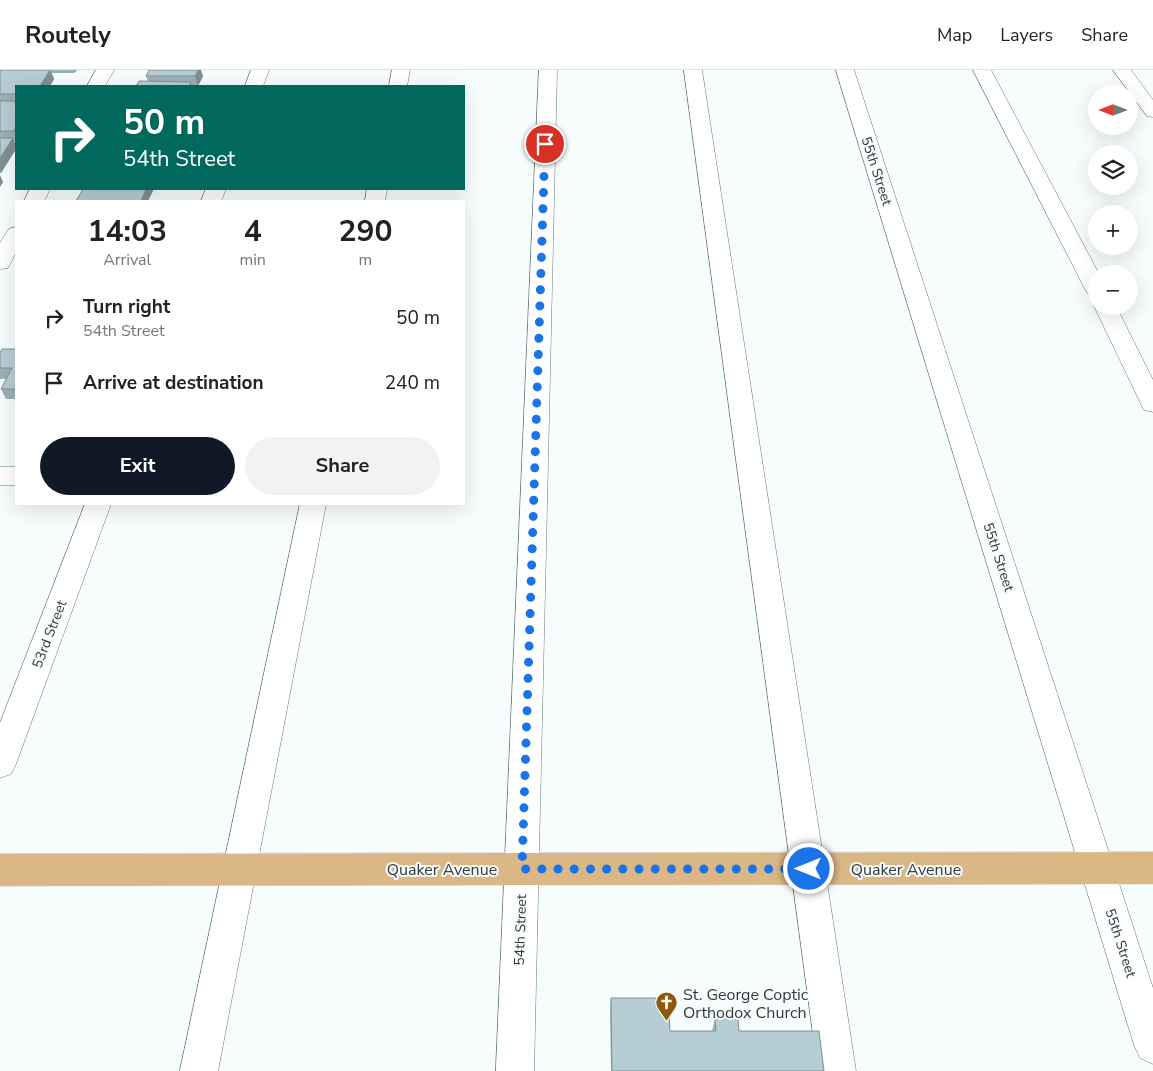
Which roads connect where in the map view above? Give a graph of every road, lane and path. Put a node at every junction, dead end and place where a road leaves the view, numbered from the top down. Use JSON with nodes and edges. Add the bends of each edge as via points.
{"nodes":[{"id":1,"x":105,"y":70,"type":"edge"},
{"id":2,"x":260,"y":70,"type":"edge"},
{"id":3,"x":401,"y":70,"type":"edge"},
{"id":4,"x":548,"y":70,"type":"edge"},
{"id":5,"x":693,"y":70,"type":"edge"},
{"id":6,"x":845,"y":70,"type":"edge"},
{"id":7,"x":982,"y":70,"type":"edge"},
{"id":8,"x":1122,"y":70,"type":"edge"},
{"id":9,"x":97,"y":85,"type":"edge"},
{"id":10,"x":254,"y":85,"type":"edge"},
{"id":11,"x":398,"y":85,"type":"edge"},
{"id":12,"x":1153,"y":112,"type":"edge"},
{"id":13,"x":15,"y":235,"type":"edge"},
{"id":14,"x":0,"y":263,"type":"edge"},
{"id":15,"x":1088,"y":274,"type":"edge"},
{"id":16,"x":1109,"y":315,"type":"edge"},
{"id":17,"x":1153,"y":404,"type":"edge"},
{"id":18,"x":0,"y":476,"type":"edge"},
{"id":19,"x":15,"y":476,"type":"edge"},
{"id":20,"x":98,"y":505,"type":"edge"},
{"id":21,"x":314,"y":505,"type":"edge"},
{"id":22,"x":0,"y":764,"type":"edge"},
{"id":23,"x":1097,"y":868,"type":"junction"},
{"id":24,"x":1153,"y":868,"type":"edge"},
{"id":25,"x":522,"y":869,"type":"junction"},
{"id":26,"x":809,"y":869,"type":"junction"},
{"id":27,"x":0,"y":870,"type":"edge"},
{"id":28,"x":239,"y":870,"type":"junction"},
{"id":29,"x":1153,"y":1044,"type":"edge"},
{"id":30,"x":199,"y":1071,"type":"edge"},
{"id":31,"x":516,"y":1071,"type":"edge"},
{"id":32,"x":837,"y":1071,"type":"edge"}],
"edges":[{"from":1,"to":9,"type":"street"},
{"from":2,"to":10,"type":"street"},
{"from":3,"to":11,"type":"street"},
{"from":4,"to":25,"type":"street","name":"54th Street"},
{"from":5,"to":26,"type":"street"},
{"from":6,"to":23,"type":"street","name":"55th Street"},
{"from":7,"to":15,"type":"street"},
{"from":8,"to":12,"type":"street"},
{"from":13,"to":14,"type":"street"},
{"from":16,"to":17,"type":"street"},
{"from":18,"to":19,"type":"street"},
{"from":20,"to":22,"type":"street","name":"53rd Street"},
{"from":21,"to":28,"type":"street"},
{"from":23,"to":24,"type":"main road","name":"Quaker Avenue"},
{"from":23,"to":26,"type":"main road","name":"Quaker Avenue"},
{"from":23,"to":29,"type":"street","name":"55th Street"},
{"from":25,"to":26,"type":"main road","name":"Quaker Avenue"},
{"from":25,"to":28,"type":"main road","name":"Quaker Avenue"},
{"from":25,"to":31,"type":"street","name":"54th Street"},
{"from":26,"to":32,"type":"street"},
{"from":27,"to":28,"type":"main road","name":"Quaker Avenue"},
{"from":28,"to":30,"type":"street"}]}
